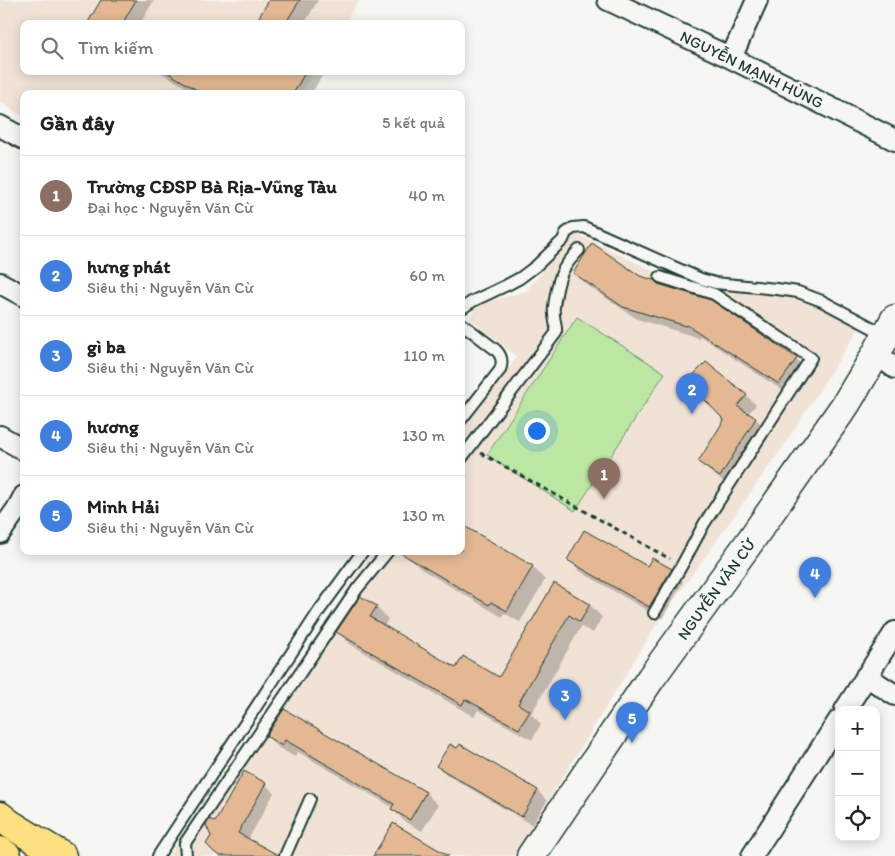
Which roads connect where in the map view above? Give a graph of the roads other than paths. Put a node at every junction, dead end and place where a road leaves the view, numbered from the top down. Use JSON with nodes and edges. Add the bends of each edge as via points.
{"nodes":[{"id":1,"x":608,"y":0,"type":"edge"},
{"id":2,"x":757,"y":0,"type":"edge"},
{"id":3,"x":731,"y":58,"type":"junction"},
{"id":4,"x":0,"y":126,"type":"edge"},
{"id":5,"x":20,"y":137,"type":"edge"},
{"id":6,"x":895,"y":140,"type":"edge"},
{"id":7,"x":579,"y":250,"type":"dead end"},
{"id":8,"x":660,"y":277,"type":"dead end"},
{"id":9,"x":0,"y":282,"type":"edge"},
{"id":10,"x":20,"y":294,"type":"edge"},
{"id":11,"x":465,"y":306,"type":"edge"},
{"id":12,"x":465,"y":326,"type":"edge"},
{"id":13,"x":888,"y":344,"type":"edge"},
{"id":14,"x":465,"y":415,"type":"edge"},
{"id":15,"x":0,"y":436,"type":"edge"},
{"id":16,"x":20,"y":448,"type":"edge"},
{"id":17,"x":465,"y":454,"type":"edge"},
{"id":18,"x":20,"y":503,"type":"edge"},
{"id":19,"x":0,"y":533,"type":"edge"},
{"id":20,"x":360,"y":555,"type":"edge"},
{"id":21,"x":385,"y":555,"type":"edge"},
{"id":22,"x":654,"y":613,"type":"dead end"},
{"id":23,"x":895,"y":632,"type":"edge"},
{"id":24,"x":866,"y":676,"type":"junction"},
{"id":25,"x":895,"y":695,"type":"edge"},
{"id":26,"x":847,"y":706,"type":"edge"},
{"id":27,"x":835,"y":726,"type":"edge"},
{"id":28,"x":310,"y":799,"type":"dead end"},
{"id":29,"x":0,"y":816,"type":"edge"},
{"id":30,"x":0,"y":851,"type":"edge"},
{"id":31,"x":7,"y":856,"type":"edge"},
{"id":32,"x":62,"y":856,"type":"edge"},
{"id":33,"x":158,"y":856,"type":"edge"},
{"id":34,"x":186,"y":856,"type":"edge"},
{"id":35,"x":285,"y":856,"type":"edge"},
{"id":36,"x":531,"y":856,"type":"edge"},
{"id":37,"x":752,"y":856,"type":"edge"}],
"edges":[{"from":1,"to":3,"type":"street","name":"NGUYỄN MẠNH HÙNG"},
{"from":2,"to":3,"type":"street"},
{"from":3,"to":6,"type":"street","name":"NGUYỄN MẠNH HÙNG"},
{"from":4,"to":5,"type":"street"},
{"from":7,"to":17,"type":"lane","via":[[559,276],[554,313],[556,333]]},
{"from":8,"to":22,"type":"lane","via":[[714,294],[811,358],[704,524]]},
{"from":9,"to":10,"type":"street"},
{"from":11,"to":13,"type":"lane","via":[[520,278],[563,240],[566,233],[573,228],[584,227],[701,279],[798,292],[822,302]]},
{"from":12,"to":14,"type":"lane","via":[[500,354],[502,365]]},
{"from":13,"to":36,"type":"main road","name":"NGUYỄN VĂN CỪ","via":[[651,678]]},
{"from":15,"to":16,"type":"street"},
{"from":18,"to":19,"type":"street"},
{"from":20,"to":33,"type":"lane","via":[[319,611]]},
{"from":21,"to":34,"type":"lane","via":[[347,603],[186,843]]},
{"from":23,"to":24,"type":"street"},
{"from":24,"to":25,"type":"street"},
{"from":24,"to":26,"type":"street"},
{"from":27,"to":37,"type":"street"},
{"from":28,"to":35,"type":"lane"},
{"from":29,"to":32,"type":"main road"},
{"from":30,"to":31,"type":"main road"}]}
